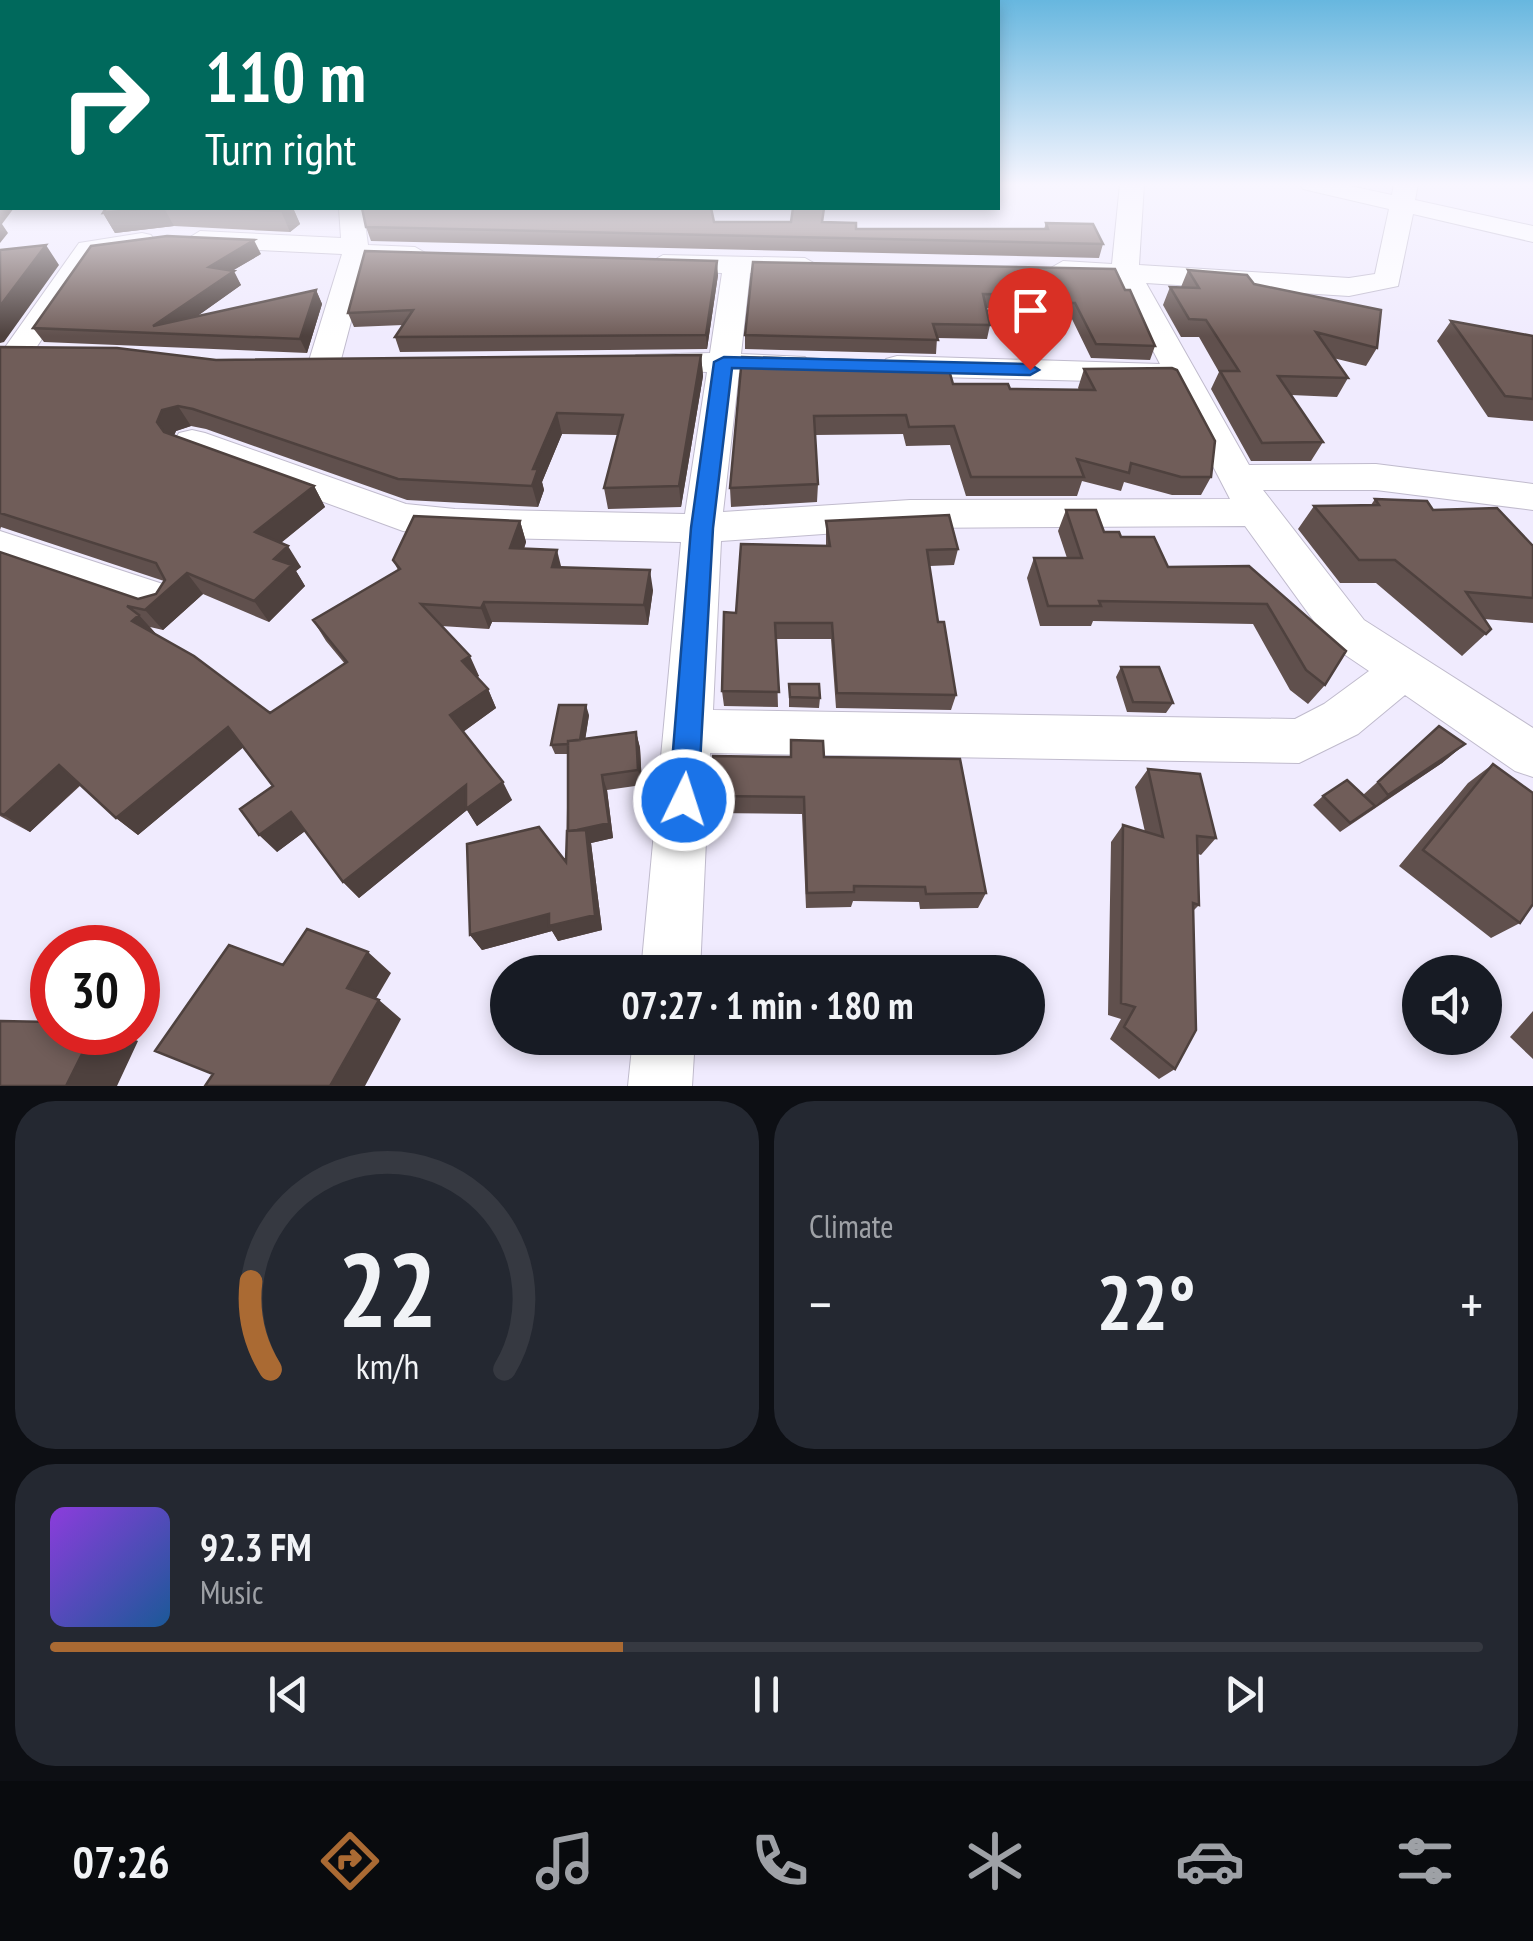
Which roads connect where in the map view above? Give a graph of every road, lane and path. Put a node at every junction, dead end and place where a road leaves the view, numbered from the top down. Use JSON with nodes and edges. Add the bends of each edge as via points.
{"nodes":[{"id":1,"x":97,"y":235,"type":"edge"},
{"id":2,"x":353,"y":235,"type":"edge"},
{"id":3,"x":1128,"y":235,"type":"edge"},
{"id":4,"x":1396,"y":235,"type":"edge"},
{"id":5,"x":88,"y":249,"type":"junction"},
{"id":6,"x":354,"y":250,"type":"junction"},
{"id":7,"x":58,"y":252,"type":"dead end"},
{"id":8,"x":451,"y":256,"type":"edge"},
{"id":9,"x":641,"y":263,"type":"edge"},
{"id":10,"x":736,"y":266,"type":"junction"},
{"id":11,"x":830,"y":266,"type":"edge"},
{"id":12,"x":1035,"y":268,"type":"edge"},
{"id":13,"x":1125,"y":270,"type":"junction"},
{"id":14,"x":8,"y":354,"type":"edge"},
{"id":15,"x":57,"y":354,"type":"edge"},
{"id":16,"x":625,"y":362,"type":"edge"},
{"id":17,"x":724,"y":362,"type":"junction"},
{"id":18,"x":824,"y":364,"type":"edge"},
{"id":19,"x":359,"y":366,"type":"edge"},
{"id":20,"x":864,"y":366,"type":"edge"},
{"id":21,"x":285,"y":367,"type":"edge"},
{"id":22,"x":323,"y":367,"type":"junction"},
{"id":23,"x":1183,"y":374,"type":"junction"},
{"id":24,"x":192,"y":441,"type":"edge"},
{"id":25,"x":1247,"y":495,"type":"junction"},
{"id":26,"x":1533,"y":497,"type":"edge"},
{"id":27,"x":702,"y":528,"type":"junction"},
{"id":28,"x":0,"y":546,"type":"edge"},
{"id":29,"x":157,"y":599,"type":"edge"},
{"id":30,"x":1404,"y":670,"type":"junction"},
{"id":31,"x":688,"y":732,"type":"junction"},
{"id":32,"x":1533,"y":754,"type":"edge"},
{"id":33,"x":671,"y":955,"type":"edge"},
{"id":34,"x":663,"y":1055,"type":"edge"},
{"id":35,"x":660,"y":1086,"type":"edge"}],
"edges":[{"from":1,"to":5,"type":"street"},
{"from":2,"to":6,"type":"street"},
{"from":3,"to":13,"type":"street"},
{"from":4,"to":13,"type":"street","via":[[1388,280],[1350,286]]},
{"from":5,"to":6,"type":"street","via":[[174,238]]},
{"from":5,"to":7,"type":"street"},
{"from":5,"to":14,"type":"street"},
{"from":6,"to":8,"type":"street"},
{"from":6,"to":22,"type":"street"},
{"from":9,"to":10,"type":"street"},
{"from":10,"to":11,"type":"street"},
{"from":10,"to":17,"type":"street"},
{"from":12,"to":13,"type":"street"},
{"from":13,"to":23,"type":"street"},
{"from":14,"to":15,"type":"street"},
{"from":16,"to":17,"type":"street"},
{"from":17,"to":18,"type":"street"},
{"from":17,"to":27,"type":"street"},
{"from":19,"to":22,"type":"street"},
{"from":20,"to":23,"type":"street"},
{"from":21,"to":22,"type":"street"},
{"from":23,"to":25,"type":"street"},
{"from":24,"to":27,"type":"street","via":[[403,517]]},
{"from":25,"to":26,"type":"street","via":[[1376,477]]},
{"from":25,"to":27,"type":"street"},
{"from":25,"to":30,"type":"street","via":[[1348,633]]},
{"from":27,"to":31,"type":"street"},
{"from":28,"to":29,"type":"street"},
{"from":30,"to":31,"type":"street","via":[[1342,720],[1299,741]]},
{"from":30,"to":32,"type":"street"},
{"from":31,"to":33,"type":"street"},
{"from":34,"to":35,"type":"street"}]}
